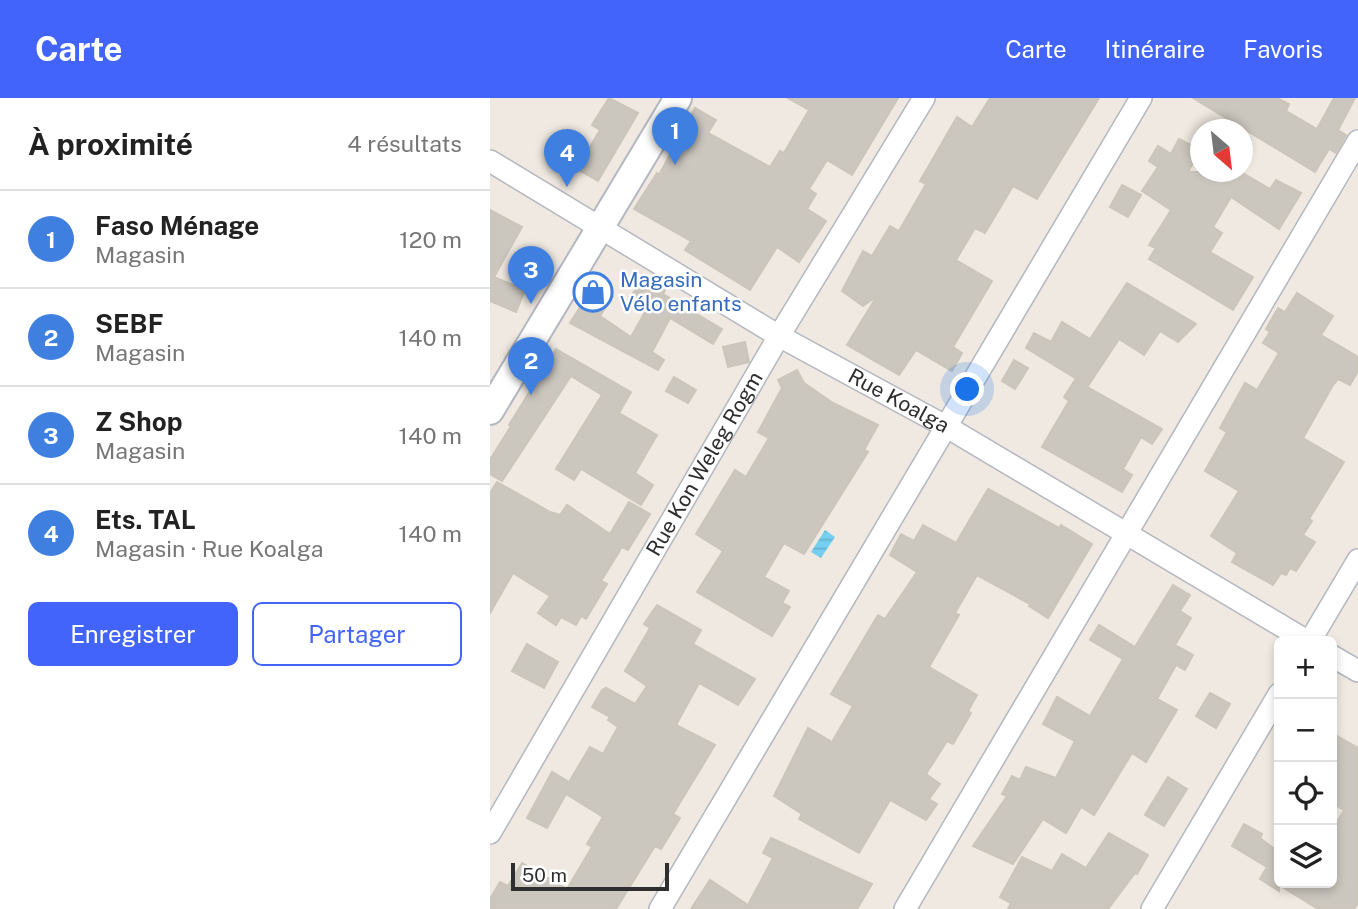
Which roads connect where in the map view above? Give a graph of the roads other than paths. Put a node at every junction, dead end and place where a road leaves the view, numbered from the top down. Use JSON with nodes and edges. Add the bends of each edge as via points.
{"nodes":[{"id":1,"x":678,"y":98,"type":"edge"},
{"id":2,"x":924,"y":98,"type":"edge"},
{"id":3,"x":1141,"y":98,"type":"edge"},
{"id":4,"x":1358,"y":141,"type":"edge"},
{"id":5,"x":490,"y":161,"type":"edge"},
{"id":6,"x":600,"y":230,"type":"junction"},
{"id":7,"x":779,"y":336,"type":"junction"},
{"id":8,"x":490,"y":411,"type":"edge"},
{"id":9,"x":947,"y":427,"type":"junction"},
{"id":10,"x":1127,"y":535,"type":"junction"},
{"id":11,"x":1358,"y":560,"type":"edge"},
{"id":12,"x":1299,"y":636,"type":"edge"},
{"id":13,"x":1311,"y":636,"type":"edge"},
{"id":14,"x":1337,"y":659,"type":"edge"},
{"id":15,"x":1358,"y":671,"type":"edge"},
{"id":16,"x":1276,"y":699,"type":"edge"},
{"id":17,"x":490,"y":833,"type":"edge"},
{"id":18,"x":660,"y":909,"type":"edge"},
{"id":19,"x":905,"y":909,"type":"edge"},
{"id":20,"x":1152,"y":909,"type":"edge"}],
"edges":[{"from":1,"to":6,"type":"street"},
{"from":2,"to":7,"type":"street","name":"Rue Kon Weleg Rogm"},
{"from":3,"to":9,"type":"street"},
{"from":4,"to":10,"type":"street"},
{"from":5,"to":6,"type":"street","name":"Rue Koalga"},
{"from":6,"to":7,"type":"street","name":"Rue Koalga"},
{"from":6,"to":8,"type":"street"},
{"from":7,"to":9,"type":"street","name":"Rue Koalga"},
{"from":7,"to":17,"type":"street","name":"Rue Kon Weleg Rogm"},
{"from":9,"to":10,"type":"street","name":"Rue Koalga"},
{"from":9,"to":18,"type":"street"},
{"from":10,"to":12,"type":"street","name":"Rue Koalga"},
{"from":10,"to":19,"type":"street"},
{"from":11,"to":13,"type":"street"},
{"from":14,"to":15,"type":"street"},
{"from":16,"to":20,"type":"street"}]}
